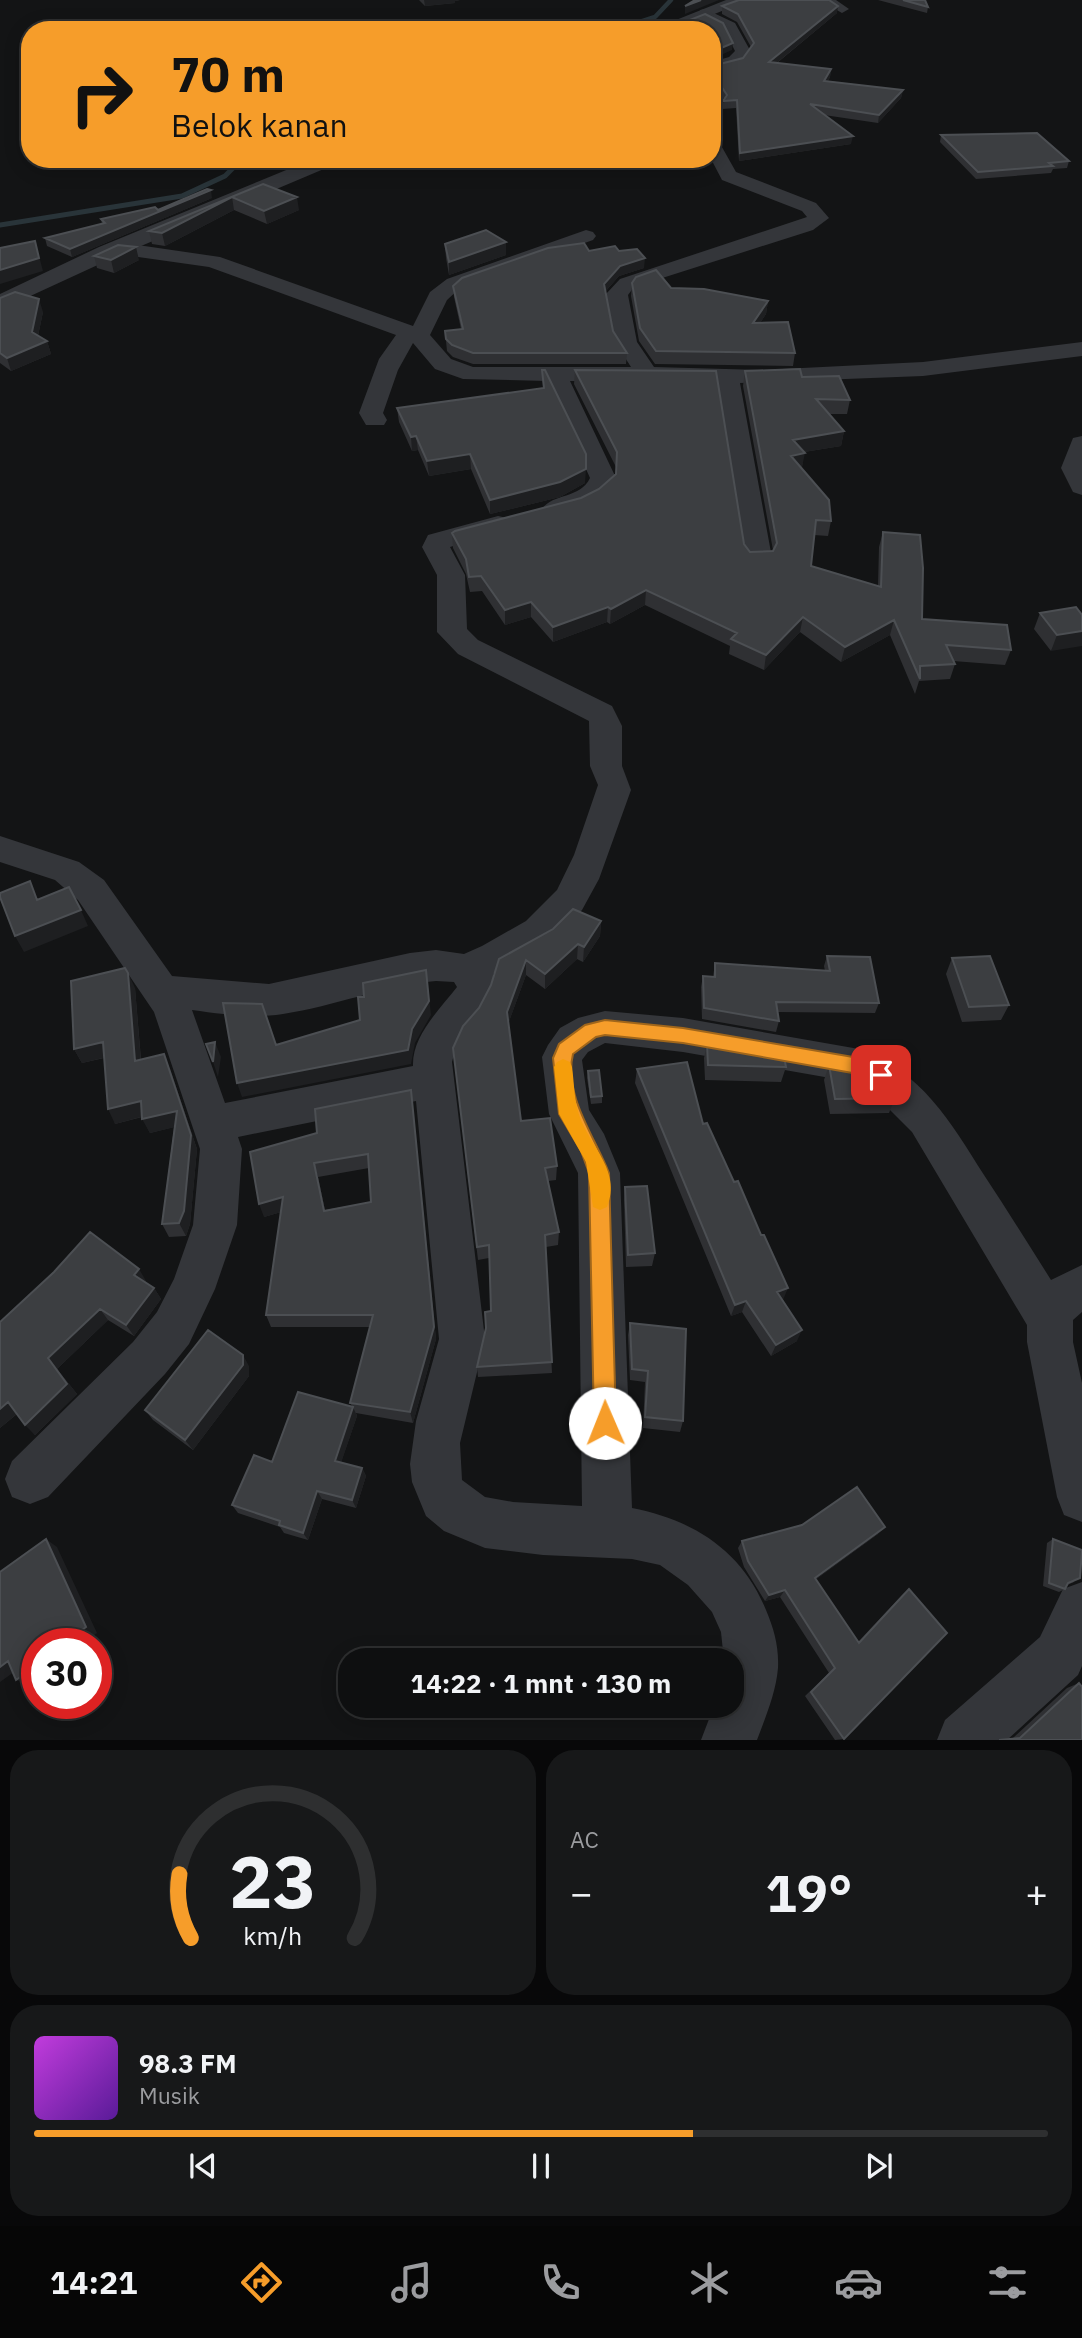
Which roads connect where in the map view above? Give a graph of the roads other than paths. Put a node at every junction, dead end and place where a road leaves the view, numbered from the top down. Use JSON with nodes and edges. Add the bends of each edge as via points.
{"nodes":[{"id":1,"x":826,"y":0,"type":"edge"},
{"id":2,"x":737,"y":1,"type":"edge"},
{"id":3,"x":842,"y":9,"type":"dead end"},
{"id":4,"x":705,"y":13,"type":"junction"},
{"id":5,"x":683,"y":21,"type":"edge"},
{"id":6,"x":720,"y":21,"type":"edge"},
{"id":7,"x":721,"y":21,"type":"edge"},
{"id":8,"x":721,"y":64,"type":"edge"},
{"id":9,"x":721,"y":161,"type":"edge"},
{"id":10,"x":309,"y":168,"type":"edge"},
{"id":11,"x":586,"y":236,"type":"dead end"},
{"id":12,"x":117,"y":248,"type":"junction"},
{"id":13,"x":0,"y":303,"type":"edge"},
{"id":14,"x":415,"y":335,"type":"junction"},
{"id":15,"x":1082,"y":349,"type":"edge"},
{"id":16,"x":647,"y":374,"type":"junction"},
{"id":17,"x":556,"y":376,"type":"junction"},
{"id":18,"x":727,"y":377,"type":"junction"},
{"id":19,"x":375,"y":420,"type":"dead end"},
{"id":20,"x":1082,"y":443,"type":"edge"},
{"id":21,"x":1082,"y":486,"type":"edge"},
{"id":22,"x":758,"y":558,"type":"edge"},
{"id":23,"x":0,"y":849,"type":"edge"},
{"id":24,"x":467,"y":969,"type":"junction"},
{"id":25,"x":160,"y":991,"type":"junction"},
{"id":26,"x":433,"y":1080,"type":"junction"},
{"id":27,"x":212,"y":1124,"type":"junction"},
{"id":28,"x":1082,"y":1287,"type":"edge"},
{"id":29,"x":1050,"y":1320,"type":"junction"},
{"id":30,"x":30,"y":1479,"type":"dead end"},
{"id":31,"x":1082,"y":1497,"type":"edge"},
{"id":32,"x":608,"y":1534,"type":"junction"},
{"id":33,"x":1082,"y":1608,"type":"edge"},
{"id":34,"x":729,"y":1740,"type":"edge"},
{"id":35,"x":965,"y":1740,"type":"edge"}],
"edges":[{"from":1,"to":3,"type":"street"},
{"from":2,"to":4,"type":"street"},
{"from":4,"to":5,"type":"street"},
{"from":4,"to":6,"type":"street"},
{"from":7,"to":8,"type":"street","via":[[730,26],[743,52]]},
{"from":9,"to":16,"type":"street","via":[[729,176],[809,207],[819,218],[621,288],[617,294],[626,342]]},
{"from":10,"to":12,"type":"street"},
{"from":11,"to":14,"type":"street","via":[[454,283],[438,297]]},
{"from":12,"to":13,"type":"street"},
{"from":12,"to":14,"type":"street","via":[[225,265]]},
{"from":14,"to":17,"type":"street","via":[[443,364],[461,373]]},
{"from":14,"to":19,"type":"street","via":[[399,342],[372,413]]},
{"from":15,"to":18,"type":"street","via":[[923,369]]},
{"from":16,"to":17,"type":"street"},
{"from":16,"to":18,"type":"street"},
{"from":17,"to":24,"type":"street","via":[[601,468],[599,489],[570,505],[438,541],[436,547],[451,575],[452,632],[468,647],[601,713],[607,723],[606,766],[614,795],[605,809],[589,865],[570,902],[527,942]]},
{"from":18,"to":22,"type":"street","via":[[738,414]]},
{"from":20,"to":21,"type":"street","via":[[1074,468]]},
{"from":23,"to":25,"type":"street","via":[[67,871],[91,890]]},
{"from":24,"to":25,"type":"street","via":[[420,967],[379,973],[269,999]]},
{"from":24,"to":26,"type":"street","via":[[477,981],[477,990],[434,1046]]},
{"from":25,"to":27,"type":"street","via":[[171,1006]]},
{"from":26,"to":27,"type":"street"},
{"from":26,"to":32,"type":"street","via":[[462,1339],[433,1447],[433,1468],[444,1497],[462,1513],[494,1525]]},
{"from":27,"to":30,"type":"street","via":[[221,1149],[215,1225],[193,1289],[173,1328],[149,1358]]},
{"from":28,"to":29,"type":"street","via":[[1057,1301]]},
{"from":29,"to":31,"type":"street","via":[[1050,1342]]},
{"from":29,"to":32,"type":"street","via":[[926,1119],[881,1075],[859,1066],[683,1035],[605,1027],[592,1030],[575,1040],[562,1058],[569,1114],[599,1173]]},
{"from":32,"to":34,"type":"street","via":[[653,1537],[690,1552],[720,1580],[744,1616],[752,1653],[749,1680]]},
{"from":33,"to":35,"type":"street","via":[[1059,1656]]}]}
